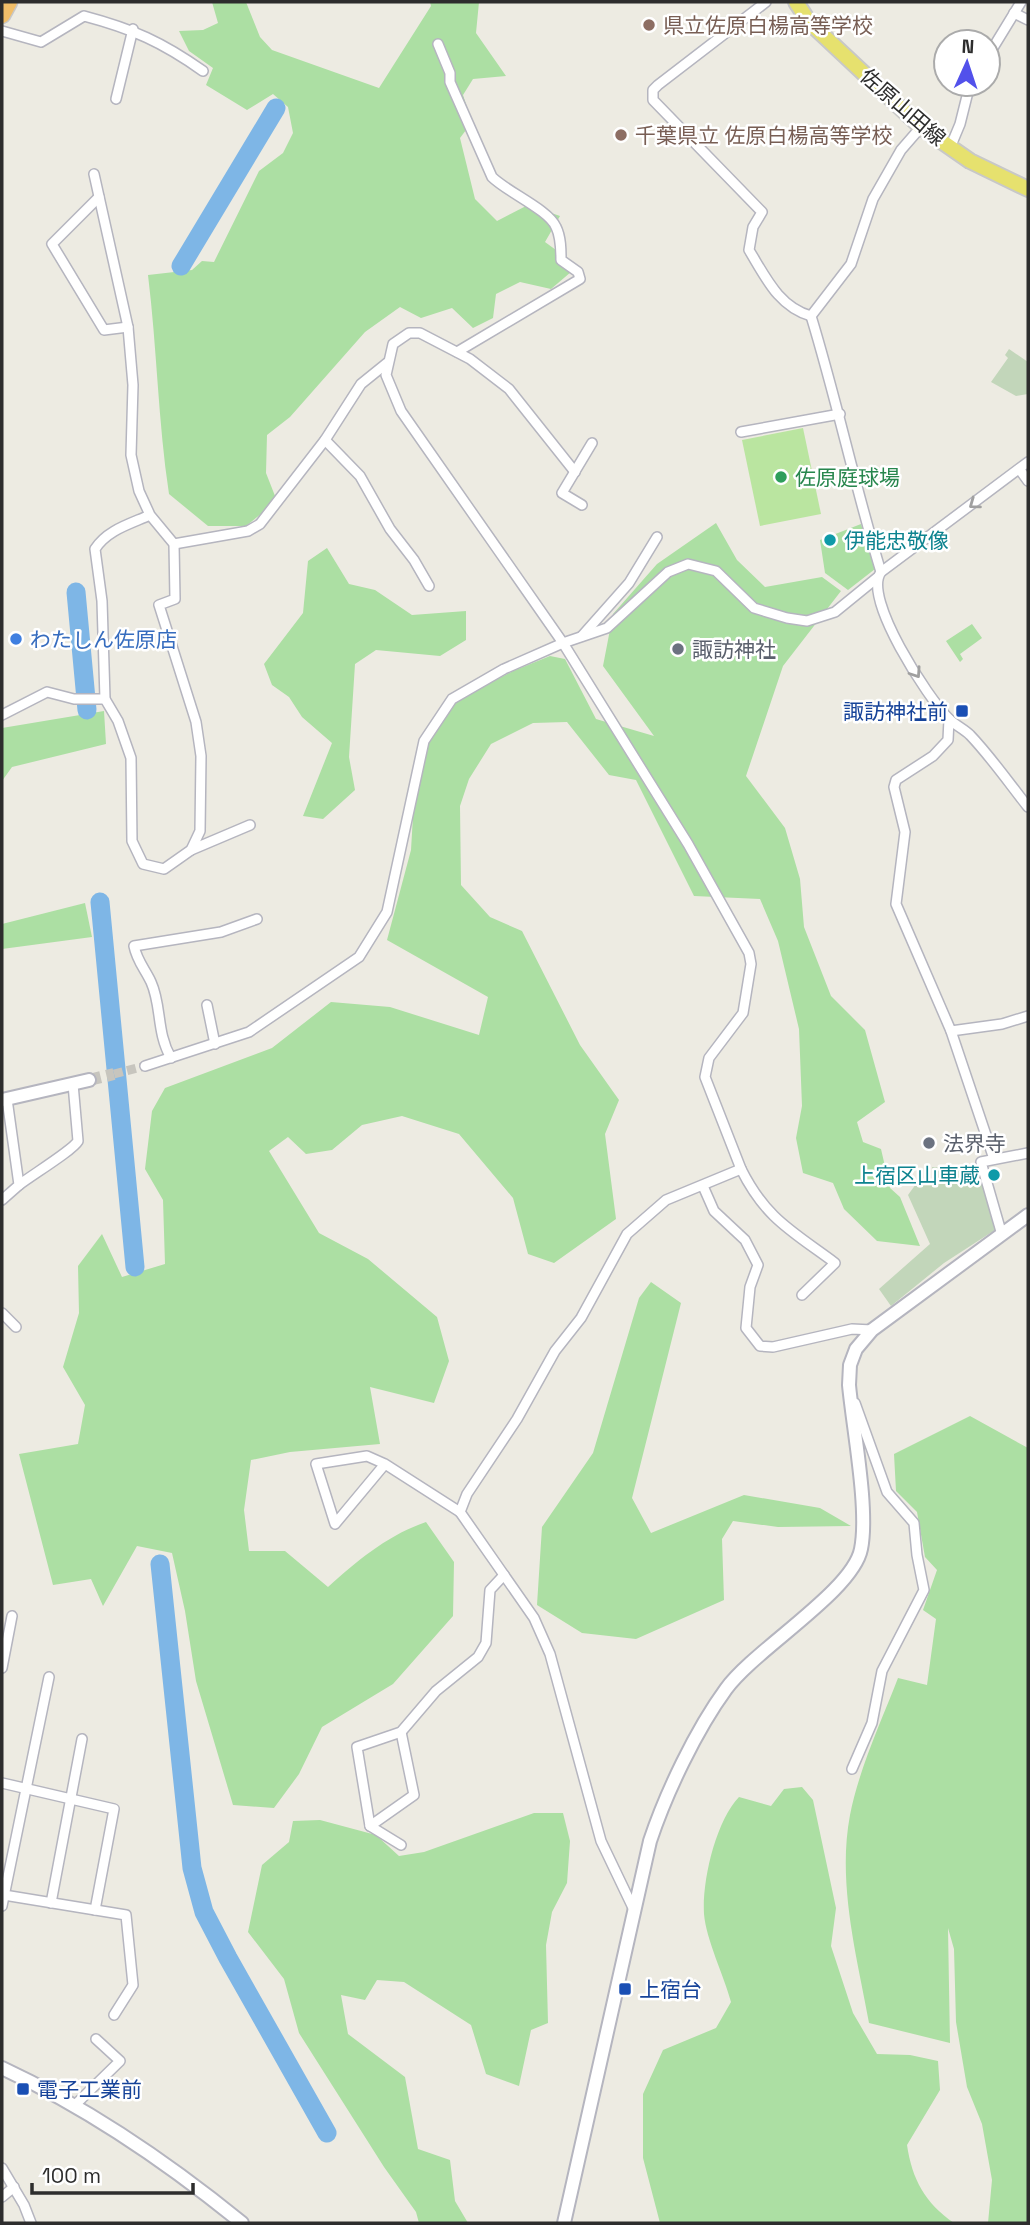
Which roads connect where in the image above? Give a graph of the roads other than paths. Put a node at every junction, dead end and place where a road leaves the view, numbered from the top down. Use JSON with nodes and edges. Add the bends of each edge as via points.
{"nodes":[{"id":1,"x":9,"y":2,"type":"edge"},
{"id":2,"x":765,"y":2,"type":"edge"},
{"id":3,"x":1021,"y":2,"type":"edge"},
{"id":4,"x":800,"y":4,"type":"edge"},
{"id":5,"x":1014,"y":13,"type":"junction"},
{"id":6,"x":2,"y":15,"type":"edge"},
{"id":7,"x":1028,"y":20,"type":"edge"},
{"id":8,"x":133,"y":29,"type":"junction"},
{"id":9,"x":2,"y":31,"type":"edge"},
{"id":10,"x":1002,"y":33,"type":"edge"},
{"id":11,"x":438,"y":44,"type":"dead end"},
{"id":12,"x":203,"y":71,"type":"dead end"},
{"id":13,"x":966,"y":98,"type":"edge"},
{"id":14,"x":116,"y":99,"type":"dead end"},
{"id":15,"x":921,"y":127,"type":"junction"},
{"id":16,"x":950,"y":148,"type":"junction"},
{"id":17,"x":94,"y":174,"type":"dead end"},
{"id":18,"x":1028,"y":190,"type":"edge"},
{"id":19,"x":99,"y":197,"type":"junction"},
{"id":20,"x":811,"y":316,"type":"junction"},
{"id":21,"x":128,"y":327,"type":"junction"},
{"id":22,"x":457,"y":352,"type":"junction"},
{"id":23,"x":387,"y":363,"type":"junction"},
{"id":24,"x":840,"y":414,"type":"junction"},
{"id":25,"x":741,"y":432,"type":"dead end"},
{"id":26,"x":325,"y":440,"type":"junction"},
{"id":27,"x":593,"y":443,"type":"dead end"},
{"id":28,"x":1028,"y":462,"type":"edge"},
{"id":29,"x":1020,"y":470,"type":"junction"},
{"id":30,"x":575,"y":472,"type":"junction"},
{"id":31,"x":1028,"y":481,"type":"edge"},
{"id":32,"x":582,"y":505,"type":"dead end"},
{"id":33,"x":150,"y":515,"type":"junction"},
{"id":34,"x":657,"y":537,"type":"dead end"},
{"id":35,"x":174,"y":544,"type":"junction"},
{"id":36,"x":879,"y":574,"type":"junction"},
{"id":37,"x":429,"y":586,"type":"dead end"},
{"id":38,"x":580,"y":638,"type":"junction"},
{"id":39,"x":563,"y":643,"type":"junction"},
{"id":40,"x":101,"y":699,"type":"junction"},
{"id":41,"x":2,"y":715,"type":"edge"},
{"id":42,"x":949,"y":719,"type":"junction"},
{"id":43,"x":1028,"y":807,"type":"edge"},
{"id":44,"x":250,"y":825,"type":"dead end"},
{"id":45,"x":191,"y":850,"type":"junction"},
{"id":46,"x":257,"y":919,"type":"dead end"},
{"id":47,"x":207,"y":1005,"type":"dead end"},
{"id":48,"x":1028,"y":1016,"type":"edge"},
{"id":49,"x":951,"y":1031,"type":"junction"},
{"id":50,"x":215,"y":1044,"type":"junction"},
{"id":51,"x":171,"y":1058,"type":"junction"},
{"id":52,"x":145,"y":1066,"type":"tunnel mouth"},
{"id":53,"x":89,"y":1080,"type":"tunnel mouth"},
{"id":54,"x":73,"y":1084,"type":"junction"},
{"id":55,"x":4,"y":1099,"type":"edge"},
{"id":56,"x":1028,"y":1153,"type":"edge"},
{"id":57,"x":994,"y":1159,"type":"junction"},
{"id":58,"x":741,"y":1169,"type":"junction"},
{"id":59,"x":19,"y":1185,"type":"junction"},
{"id":60,"x":703,"y":1186,"type":"junction"},
{"id":61,"x":2,"y":1200,"type":"edge"},
{"id":62,"x":1028,"y":1215,"type":"edge"},
{"id":63,"x":1002,"y":1235,"type":"junction"},
{"id":64,"x":802,"y":1295,"type":"dead end"},
{"id":65,"x":2,"y":1313,"type":"edge"},
{"id":66,"x":16,"y":1327,"type":"dead end"},
{"id":67,"x":872,"y":1330,"type":"junction"},
{"id":68,"x":849,"y":1385,"type":"junction"},
{"id":69,"x":385,"y":1464,"type":"junction"},
{"id":70,"x":460,"y":1512,"type":"junction"},
{"id":71,"x":504,"y":1575,"type":"junction"},
{"id":72,"x":12,"y":1616,"type":"dead end"},
{"id":73,"x":2,"y":1668,"type":"edge"},
{"id":74,"x":49,"y":1677,"type":"dead end"},
{"id":75,"x":401,"y":1732,"type":"junction"},
{"id":76,"x":82,"y":1739,"type":"dead end"},
{"id":77,"x":852,"y":1769,"type":"dead end"},
{"id":78,"x":2,"y":1783,"type":"edge"},
{"id":79,"x":26,"y":1788,"type":"junction"},
{"id":80,"x":71,"y":1799,"type":"junction"},
{"id":81,"x":370,"y":1826,"type":"junction"},
{"id":82,"x":401,"y":1845,"type":"dead end"},
{"id":83,"x":4,"y":1895,"type":"junction"},
{"id":84,"x":51,"y":1903,"type":"junction"},
{"id":85,"x":2,"y":1906,"type":"edge"},
{"id":86,"x":94,"y":1910,"type":"junction"},
{"id":87,"x":635,"y":1912,"type":"junction"},
{"id":88,"x":114,"y":2015,"type":"dead end"},
{"id":89,"x":96,"y":2039,"type":"dead end"},
{"id":90,"x":2,"y":2068,"type":"edge"},
{"id":91,"x":76,"y":2104,"type":"junction"},
{"id":92,"x":2,"y":2168,"type":"edge"},
{"id":93,"x":14,"y":2187,"type":"junction"},
{"id":94,"x":2,"y":2197,"type":"edge"},
{"id":95,"x":31,"y":2223,"type":"edge"},
{"id":96,"x":242,"y":2223,"type":"edge"},
{"id":97,"x":564,"y":2223,"type":"edge"}],
"edges":[{"from":1,"to":6,"type":"highway"},
{"from":2,"to":20,"type":"street","via":[[658,85],[653,100],[762,212],[753,227],[749,250],[772,289],[792,311]]},
{"from":3,"to":5,"type":"street"},
{"from":4,"to":15,"type":"main road","name":"佐原山田線","via":[[809,22]]},
{"from":5,"to":7,"type":"street"},
{"from":5,"to":10,"type":"street"},
{"from":8,"to":9,"type":"street","via":[[85,16],[41,42]]},
{"from":8,"to":12,"type":"street"},
{"from":8,"to":14,"type":"street"},
{"from":11,"to":22,"type":"street","via":[[492,177],[551,219],[561,260],[578,272],[580,279]]},
{"from":13,"to":16,"type":"street"},
{"from":15,"to":16,"type":"main road","name":"佐原山田線"},
{"from":15,"to":20,"type":"street","via":[[901,150],[873,199],[851,264]]},
{"from":16,"to":18,"type":"main road","name":"佐原山田線"},
{"from":17,"to":19,"type":"street"},
{"from":19,"to":21,"type":"street"},
{"from":19,"to":21,"type":"street","via":[[52,244],[104,330]]},
{"from":20,"to":24,"type":"street"},
{"from":21,"to":33,"type":"street","via":[[133,385],[131,455]]},
{"from":22,"to":23,"type":"street","via":[[420,333],[409,333],[393,344]]},
{"from":22,"to":30,"type":"street","via":[[509,389]]},
{"from":23,"to":26,"type":"street","via":[[361,384]]},
{"from":23,"to":39,"type":"street","via":[[386,375],[412,431]]},
{"from":24,"to":25,"type":"street"},
{"from":24,"to":36,"type":"street"},
{"from":26,"to":35,"type":"street","via":[[260,524],[248,531]]},
{"from":26,"to":37,"type":"street","via":[[360,476]]},
{"from":27,"to":30,"type":"street"},
{"from":28,"to":29,"type":"street"},
{"from":29,"to":31,"type":"street"},
{"from":29,"to":36,"type":"street","one_way":true},
{"from":30,"to":32,"type":"street","via":[[562,493]]},
{"from":33,"to":35,"type":"street"},
{"from":33,"to":40,"type":"street","via":[[112,532],[95,549],[103,613]]},
{"from":34,"to":38,"type":"street","via":[[629,583]]},
{"from":35,"to":45,"type":"street","via":[[174,599],[159,605],[196,722],[201,756],[200,831]]},
{"from":36,"to":38,"type":"street","via":[[835,612],[807,621],[754,608],[716,571],[688,564],[668,572],[607,628]]},
{"from":36,"to":42,"type":"street","one_way":true,"via":[[879,598],[895,639]]},
{"from":38,"to":39,"type":"street"},
{"from":39,"to":50,"type":"street","via":[[452,699],[424,741],[387,912],[359,957],[249,1032]]},
{"from":39,"to":58,"type":"street","via":[[688,844],[749,953],[743,1013],[709,1058],[705,1077]]},
{"from":40,"to":41,"type":"street","via":[[47,692]]},
{"from":40,"to":45,"type":"street","via":[[118,721],[131,758],[132,841],[143,864],[164,869]]},
{"from":42,"to":43,"type":"street","via":[[970,735]]},
{"from":42,"to":49,"type":"street","via":[[948,740],[933,756],[896,780],[894,787],[905,832],[896,904]]},
{"from":44,"to":45,"type":"street"},
{"from":46,"to":51,"type":"street","via":[[221,932],[134,946],[152,984],[161,1041]]},
{"from":47,"to":50,"type":"street"},
{"from":48,"to":49,"type":"street"},
{"from":49,"to":57,"type":"street"},
{"from":50,"to":51,"type":"street"},
{"from":51,"to":52,"type":"street"},
{"from":53,"to":54,"type":"street"},
{"from":54,"to":55,"type":"street"},
{"from":54,"to":59,"type":"street","via":[[78,1141],[74,1149]]},
{"from":55,"to":59,"type":"street"},
{"from":56,"to":57,"type":"street"},
{"from":57,"to":63,"type":"street","via":[[981,1162]]},
{"from":58,"to":60,"type":"street"},
{"from":58,"to":64,"type":"street","via":[[769,1214],[835,1263]]},
{"from":59,"to":61,"type":"street"},
{"from":60,"to":67,"type":"street","via":[[714,1211],[745,1240],[758,1265],[750,1287],[747,1328],[760,1346],[852,1329]]},
{"from":60,"to":70,"type":"street","via":[[666,1200],[627,1234],[581,1318],[555,1351]]},
{"from":62,"to":63,"type":"street"},
{"from":63,"to":67,"type":"street"},
{"from":65,"to":66,"type":"street"},
{"from":67,"to":68,"type":"street","via":[[856,1349]]},
{"from":68,"to":77,"type":"street","via":[[887,1492],[914,1523],[924,1590],[882,1671],[872,1723]]},
{"from":68,"to":87,"type":"street","via":[[862,1507],[858,1558],[845,1579],[726,1689],[660,1811]]},
{"from":69,"to":69,"type":"street","via":[[360,1494],[335,1524],[316,1464],[367,1456]]},
{"from":69,"to":70,"type":"street"},
{"from":70,"to":71,"type":"street"},
{"from":71,"to":75,"type":"street","via":[[490,1590],[486,1643],[478,1657],[436,1691]]},
{"from":71,"to":87,"type":"street","via":[[534,1618],[550,1654],[601,1841]]},
{"from":72,"to":73,"type":"street"},
{"from":74,"to":79,"type":"street"},
{"from":75,"to":81,"type":"street","via":[[414,1795]]},
{"from":75,"to":81,"type":"street","via":[[357,1747]]},
{"from":76,"to":80,"type":"street"},
{"from":78,"to":79,"type":"street"},
{"from":79,"to":80,"type":"street"},
{"from":79,"to":83,"type":"street"},
{"from":80,"to":84,"type":"street"},
{"from":80,"to":86,"type":"street","via":[[114,1809]]},
{"from":81,"to":82,"type":"street"},
{"from":83,"to":84,"type":"street"},
{"from":83,"to":85,"type":"street"},
{"from":84,"to":86,"type":"street"},
{"from":86,"to":88,"type":"street","via":[[126,1915],[133,1985]]},
{"from":87,"to":97,"type":"street"},
{"from":89,"to":91,"type":"street","via":[[120,2061]]},
{"from":90,"to":91,"type":"street"},
{"from":91,"to":96,"type":"street","via":[[186,2177]]},
{"from":92,"to":93,"type":"street"},
{"from":93,"to":94,"type":"street"},
{"from":93,"to":95,"type":"street"}]}
